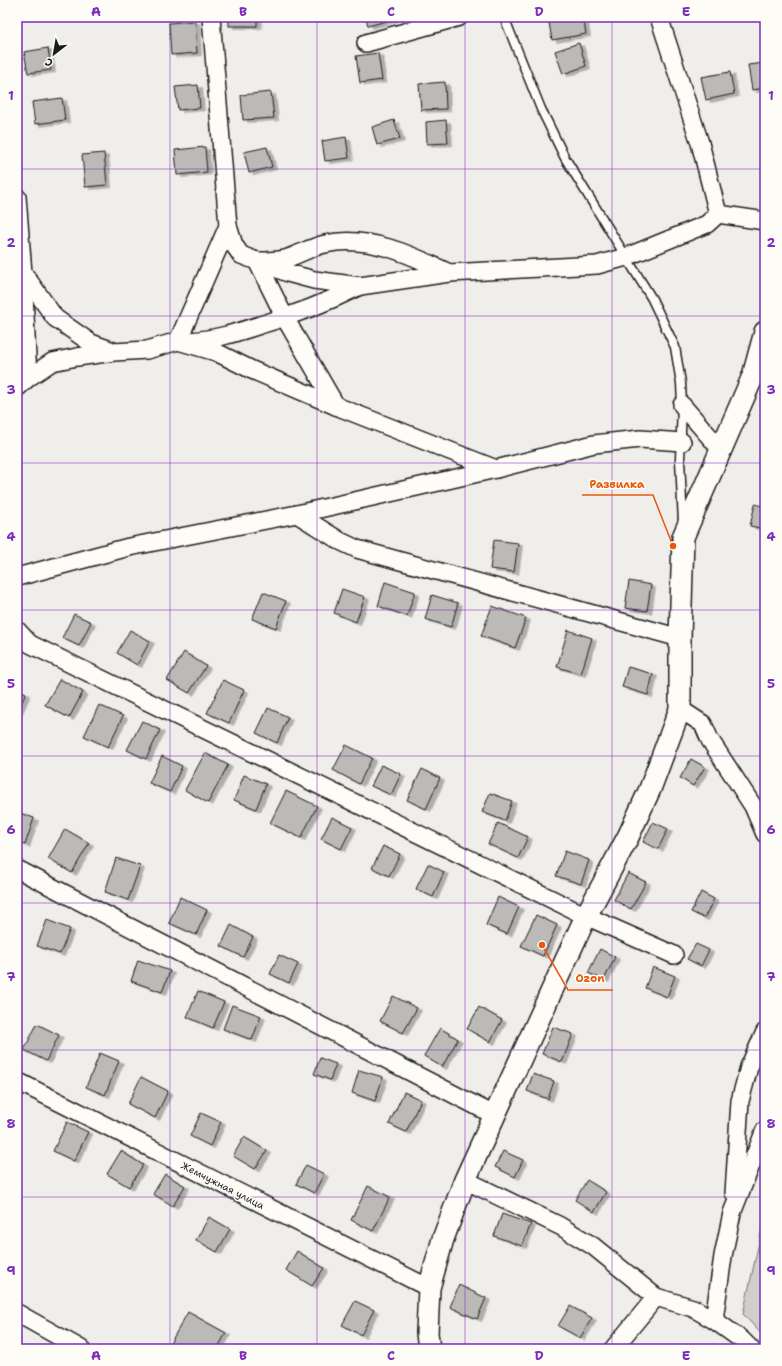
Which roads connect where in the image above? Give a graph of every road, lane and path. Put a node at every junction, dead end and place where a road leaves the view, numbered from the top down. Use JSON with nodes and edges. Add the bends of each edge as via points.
{"nodes":[{"id":1,"x":211,"y":17,"type":"edge"},
{"id":2,"x":459,"y":17,"type":"edge"},
{"id":3,"x":504,"y":17,"type":"edge"},
{"id":4,"x":659,"y":17,"type":"edge"},
{"id":5,"x":366,"y":43,"type":"dead end"},
{"id":6,"x":17,"y":197,"type":"edge"},
{"id":7,"x":718,"y":214,"type":"junction"},
{"id":8,"x":765,"y":221,"type":"edge"},
{"id":9,"x":228,"y":226,"type":"junction"},
{"id":10,"x":626,"y":257,"type":"junction"},
{"id":11,"x":257,"y":261,"type":"junction"},
{"id":12,"x":24,"y":273,"type":"junction"},
{"id":13,"x":448,"y":273,"type":"junction"},
{"id":14,"x":360,"y":286,"type":"junction"},
{"id":15,"x":285,"y":318,"type":"junction"},
{"id":16,"x":765,"y":332,"type":"edge"},
{"id":17,"x":178,"y":341,"type":"junction"},
{"id":18,"x":114,"y":352,"type":"junction"},
{"id":19,"x":23,"y":383,"type":"edge"},
{"id":20,"x":682,"y":405,"type":"junction"},
{"id":21,"x":336,"y":406,"type":"junction"},
{"id":22,"x":682,"y":442,"type":"junction"},
{"id":23,"x":722,"y":451,"type":"junction"},
{"id":24,"x":496,"y":469,"type":"junction"},
{"id":25,"x":297,"y":514,"type":"junction"},
{"id":26,"x":683,"y":537,"type":"junction"},
{"id":27,"x":17,"y":577,"type":"edge"},
{"id":28,"x":17,"y":630,"type":"edge"},
{"id":29,"x":680,"y":638,"type":"junction"},
{"id":30,"x":680,"y":709,"type":"junction"},
{"id":31,"x":765,"y":834,"type":"edge"},
{"id":32,"x":17,"y":869,"type":"edge"},
{"id":33,"x":586,"y":916,"type":"junction"},
{"id":34,"x":674,"y":955,"type":"dead end"},
{"id":35,"x":765,"y":1032,"type":"edge"},
{"id":36,"x":17,"y":1081,"type":"edge"},
{"id":37,"x":494,"y":1115,"type":"junction"},
{"id":38,"x":765,"y":1130,"type":"edge"},
{"id":39,"x":465,"y":1180,"type":"junction"},
{"id":40,"x":732,"y":1213,"type":"junction"},
{"id":41,"x":429,"y":1288,"type":"junction"},
{"id":42,"x":656,"y":1297,"type":"junction"},
{"id":43,"x":17,"y":1313,"type":"edge"},
{"id":44,"x":714,"y":1320,"type":"junction"},
{"id":45,"x":81,"y":1349,"type":"edge"},
{"id":46,"x":429,"y":1349,"type":"edge"},
{"id":47,"x":613,"y":1349,"type":"edge"},
{"id":48,"x":751,"y":1349,"type":"edge"}],
"edges":[{"from":1,"to":9,"type":"street"},
{"from":2,"to":5,"type":"street"},
{"from":3,"to":10,"type":"lane","via":[[541,109],[565,158]]},
{"from":4,"to":7,"type":"street","via":[[700,143]]},
{"from":6,"to":12,"type":"street"},
{"from":7,"to":8,"type":"street"},
{"from":7,"to":10,"type":"street","via":[[707,224]]},
{"from":9,"to":11,"type":"street","via":[[234,245],[241,256]]},
{"from":9,"to":17,"type":"street"},
{"from":10,"to":13,"type":"street","via":[[597,265]]},
{"from":10,"to":20,"type":"lane","via":[[652,299],[675,347]]},
{"from":11,"to":13,"type":"street","via":[[283,259],[325,244],[347,241],[403,253]]},
{"from":11,"to":14,"type":"street","via":[[314,280]]},
{"from":11,"to":15,"type":"street"},
{"from":12,"to":18,"type":"street","via":[[55,318],[91,343]]},
{"from":12,"to":19,"type":"street"},
{"from":13,"to":14,"type":"street"},
{"from":14,"to":15,"type":"street"},
{"from":15,"to":17,"type":"street","via":[[234,334],[203,340]]},
{"from":15,"to":21,"type":"street"},
{"from":16,"to":23,"type":"street","via":[[753,376]]},
{"from":17,"to":18,"type":"street","via":[[147,350]]},
{"from":17,"to":21,"type":"street","via":[[216,352]]},
{"from":18,"to":19,"type":"street","via":[[52,362]]},
{"from":20,"to":22,"type":"lane"},
{"from":20,"to":23,"type":"street"},
{"from":21,"to":24,"type":"street"},
{"from":22,"to":24,"type":"street","via":[[640,439],[594,444]]},
{"from":22,"to":26,"type":"lane","via":[[680,460]]},
{"from":23,"to":26,"type":"street"},
{"from":24,"to":25,"type":"street"},
{"from":25,"to":27,"type":"street","via":[[129,547]]},
{"from":25,"to":29,"type":"street","via":[[357,549]]},
{"from":26,"to":29,"type":"street"},
{"from":28,"to":33,"type":"street","via":[[30,644]]},
{"from":29,"to":30,"type":"street"},
{"from":30,"to":31,"type":"street","via":[[703,724],[710,740],[753,806]]},
{"from":30,"to":33,"type":"street","via":[[647,796]]},
{"from":32,"to":37,"type":"street"},
{"from":33,"to":34,"type":"street"},
{"from":33,"to":37,"type":"street"},
{"from":35,"to":40,"type":"street","via":[[749,1067],[740,1101]]},
{"from":36,"to":41,"type":"street","name":"Жемчужная улица"},
{"from":37,"to":39,"type":"street"},
{"from":38,"to":40,"type":"street"},
{"from":39,"to":41,"type":"street","via":[[443,1239]]},
{"from":39,"to":42,"type":"street","via":[[560,1226],[593,1246]]},
{"from":40,"to":44,"type":"street"},
{"from":41,"to":46,"type":"street"},
{"from":42,"to":44,"type":"street","via":[[694,1308]]},
{"from":42,"to":47,"type":"street"},
{"from":43,"to":45,"type":"street"},
{"from":44,"to":48,"type":"street"}]}
